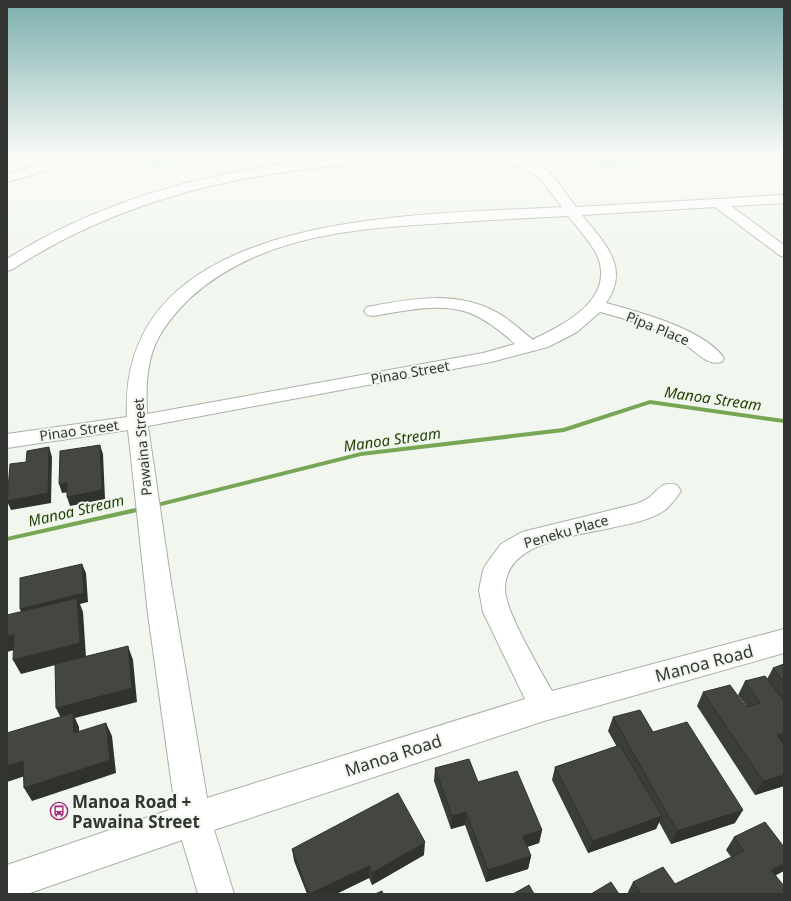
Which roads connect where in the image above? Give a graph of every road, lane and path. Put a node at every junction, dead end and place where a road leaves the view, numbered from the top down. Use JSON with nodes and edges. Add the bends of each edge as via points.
{"nodes":[{"id":1,"x":149,"y":198,"type":"edge"},
{"id":2,"x":563,"y":198,"type":"edge"},
{"id":3,"x":784,"y":199,"type":"edge"},
{"id":4,"x":718,"y":203,"type":"junction"},
{"id":5,"x":572,"y":210,"type":"junction"},
{"id":6,"x":784,"y":252,"type":"edge"},
{"id":7,"x":7,"y":266,"type":"edge"},
{"id":8,"x":596,"y":306,"type":"junction"},
{"id":9,"x":373,"y":311,"type":"dead end"},
{"id":10,"x":529,"y":346,"type":"junction"},
{"id":11,"x":715,"y":358,"type":"dead end"},
{"id":12,"x":137,"y":422,"type":"junction"},
{"id":13,"x":7,"y":441,"type":"edge"},
{"id":14,"x":669,"y":491,"type":"dead end"},
{"id":15,"x":784,"y":642,"type":"edge"},
{"id":16,"x":544,"y":707,"type":"junction"},
{"id":17,"x":194,"y":819,"type":"junction"},
{"id":18,"x":7,"y":884,"type":"edge"},
{"id":19,"x":216,"y":894,"type":"edge"}],
"edges":[{"from":1,"to":7,"type":"street","via":[[73,229]]},
{"from":2,"to":5,"type":"street","name":"Pinao Street"},
{"from":3,"to":4,"type":"street","name":"Pawaina Street"},
{"from":4,"to":5,"type":"street","name":"Pawaina Street"},
{"from":4,"to":6,"type":"street"},
{"from":5,"to":8,"type":"street","name":"Pinao Street","via":[[600,246],[608,264],[608,283]]},
{"from":5,"to":12,"type":"street","name":"Pawaina Street","via":[[350,226],[288,240],[231,263],[206,277],[184,294],[165,313],[151,334],[141,358],[137,383]]},
{"from":8,"to":10,"type":"street","name":"Pinao Street","via":[[571,328]]},
{"from":8,"to":11,"type":"street","name":"Pipa Place","via":[[680,334]]},
{"from":9,"to":10,"type":"street","via":[[420,303],[458,305],[489,316]]},
{"from":10,"to":12,"type":"street","name":"Pinao Street","via":[[476,360]]},
{"from":12,"to":13,"type":"street","name":"Pinao Street"},
{"from":12,"to":17,"type":"street","name":"Pawaina Street","via":[[150,536]]},
{"from":14,"to":16,"type":"street","name":"Peneku Place","via":[[657,504],[642,511],[531,538],[510,551],[496,570],[492,590],[497,612]]},
{"from":15,"to":16,"type":"street","name":"Manoa Road"},
{"from":16,"to":17,"type":"street","name":"Manoa Road"},
{"from":17,"to":18,"type":"street","name":"Manoa Road"},
{"from":17,"to":19,"type":"street","name":"Pawaina Street"}]}
